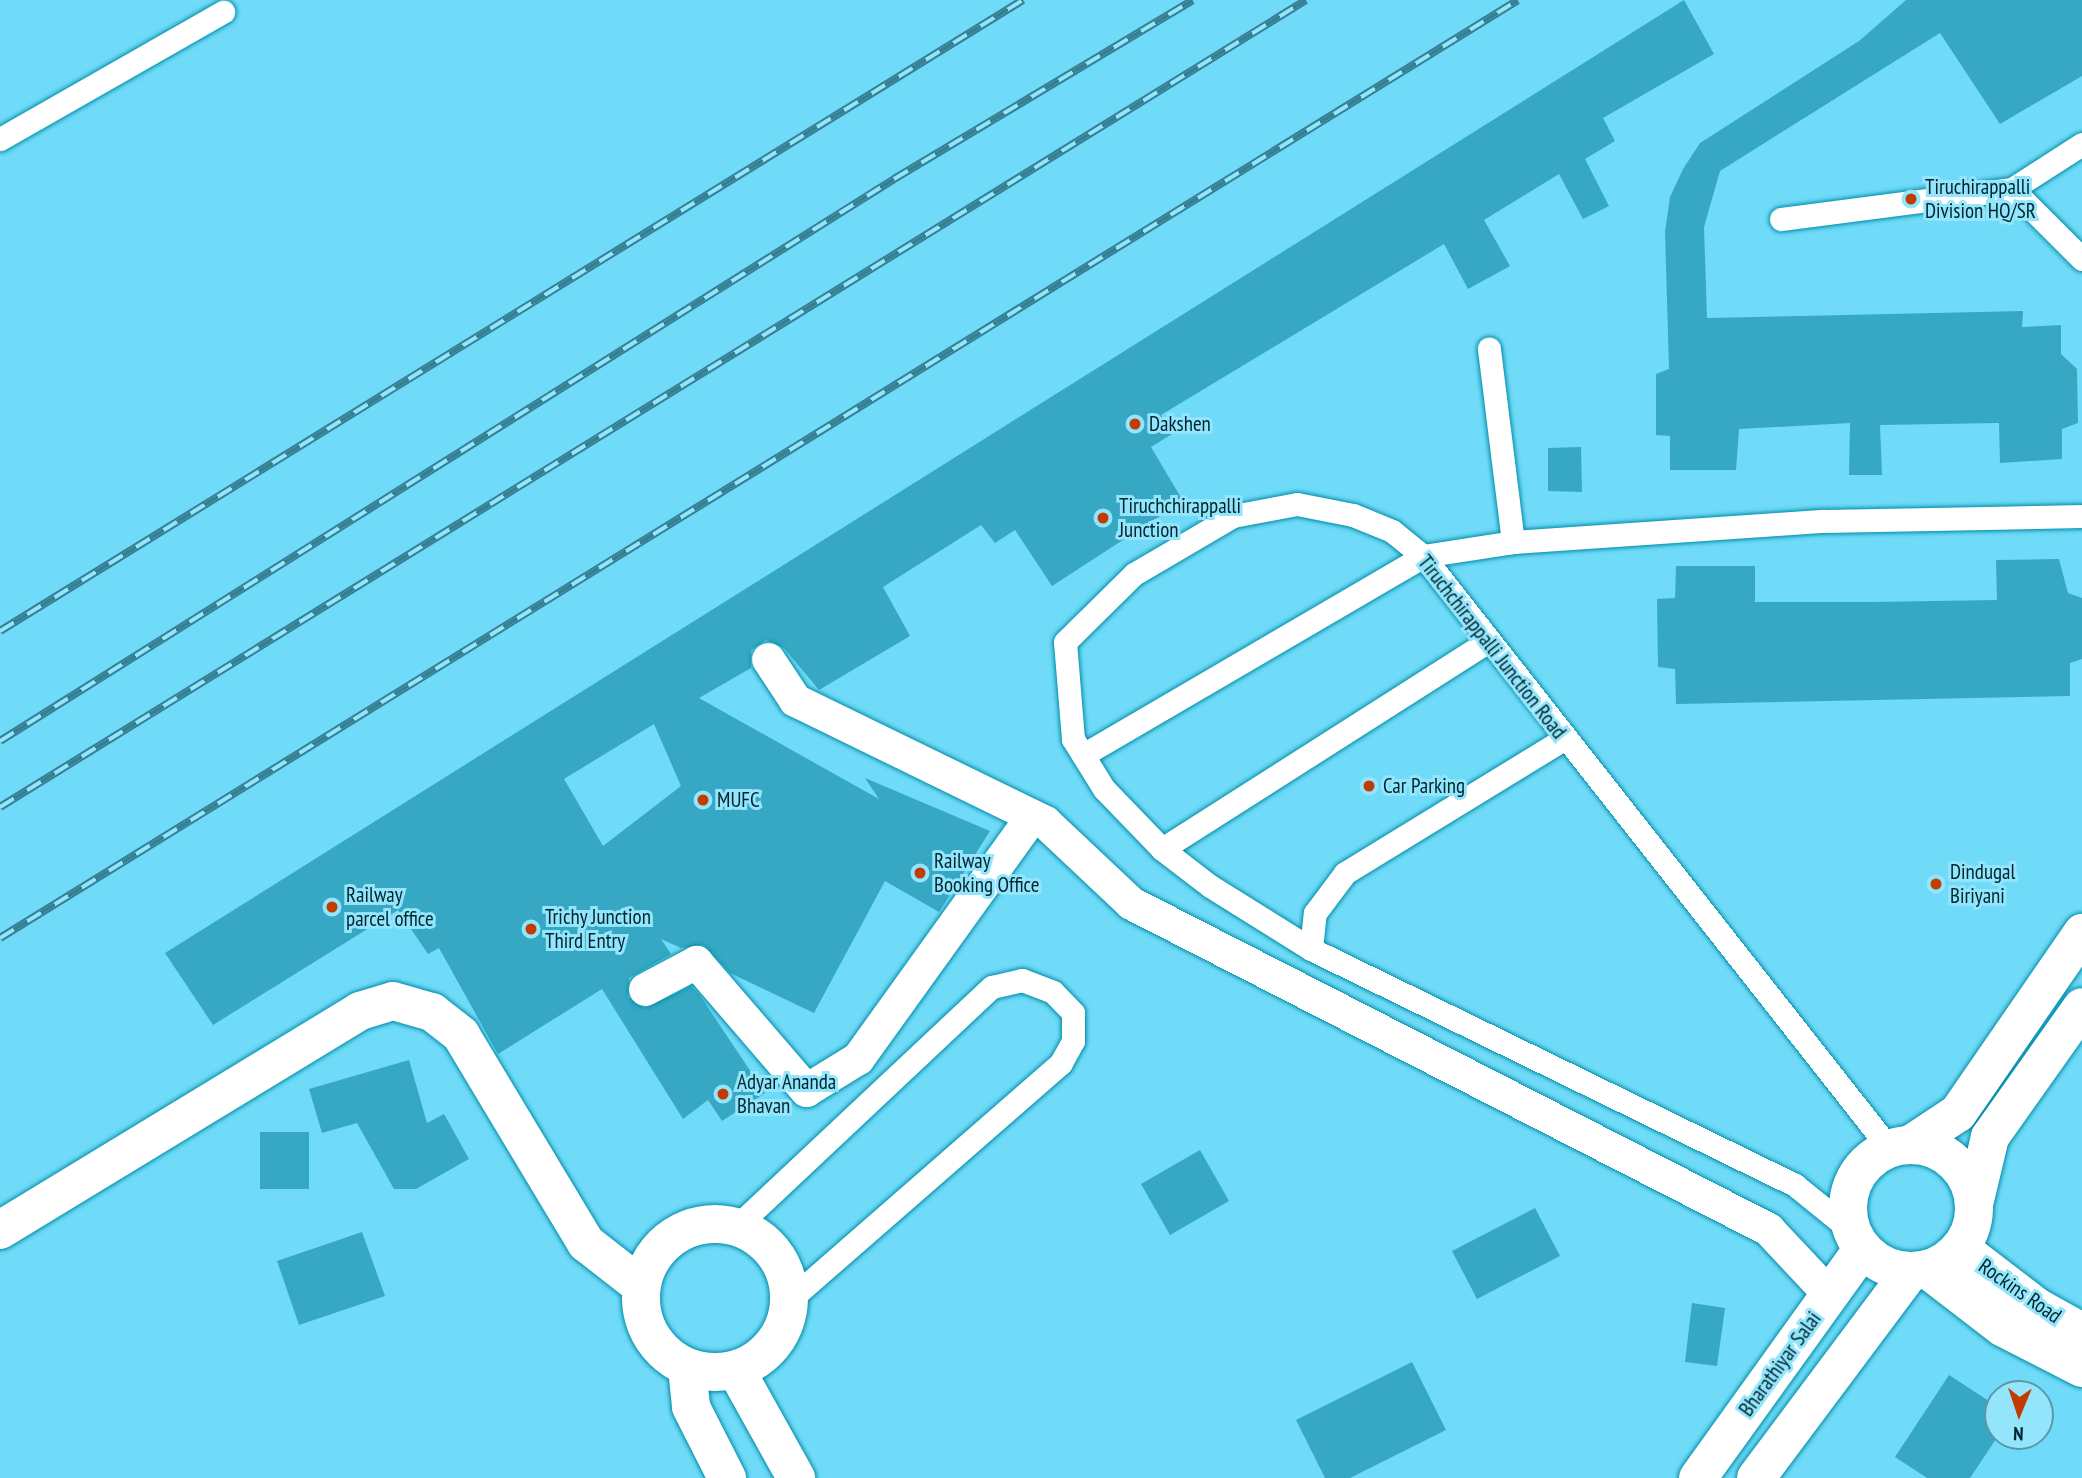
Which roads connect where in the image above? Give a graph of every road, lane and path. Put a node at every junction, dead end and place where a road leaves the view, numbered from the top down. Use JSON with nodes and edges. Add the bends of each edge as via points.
{"nodes":[{"id":1,"x":223,"y":12,"type":"dead end"},
{"id":2,"x":0,"y":139,"type":"edge"},
{"id":3,"x":2082,"y":144,"type":"edge"},
{"id":4,"x":2012,"y":189,"type":"junction"},
{"id":5,"x":1782,"y":219,"type":"dead end"},
{"id":6,"x":2082,"y":259,"type":"edge"},
{"id":7,"x":1489,"y":348,"type":"dead end"},
{"id":8,"x":2082,"y":516,"type":"edge"},
{"id":9,"x":1513,"y":541,"type":"junction"},
{"id":10,"x":1423,"y":556,"type":"junction"},
{"id":11,"x":1489,"y":641,"type":"junction"},
{"id":12,"x":768,"y":659,"type":"dead end"},
{"id":13,"x":1564,"y":739,"type":"junction"},
{"id":14,"x":1083,"y":755,"type":"junction"},
{"id":15,"x":1031,"y":816,"type":"junction"},
{"id":16,"x":1162,"y":849,"type":"junction"},
{"id":17,"x":2082,"y":933,"type":"edge"},
{"id":18,"x":1311,"y":949,"type":"junction"},
{"id":19,"x":645,"y":989,"type":"dead end"},
{"id":20,"x":2082,"y":1007,"type":"edge"},
{"id":21,"x":1900,"y":1146,"type":"junction"},
{"id":22,"x":1975,"y":1200,"type":"junction"},
{"id":23,"x":736,"y":1227,"type":"junction"},
{"id":24,"x":0,"y":1230,"type":"edge"},
{"id":25,"x":1858,"y":1241,"type":"junction"},
{"id":26,"x":1960,"y":1248,"type":"junction"},
{"id":27,"x":1919,"y":1271,"type":"junction"},
{"id":28,"x":641,"y":1286,"type":"junction"},
{"id":29,"x":1830,"y":1295,"type":"junction"},
{"id":30,"x":790,"y":1299,"type":"junction"},
{"id":31,"x":2082,"y":1332,"type":"edge"},
{"id":32,"x":687,"y":1368,"type":"junction"},
{"id":33,"x":2082,"y":1368,"type":"edge"},
{"id":34,"x":736,"y":1370,"type":"junction"},
{"id":35,"x":727,"y":1478,"type":"edge"},
{"id":36,"x":796,"y":1478,"type":"edge"},
{"id":37,"x":1698,"y":1478,"type":"edge"},
{"id":38,"x":1756,"y":1478,"type":"edge"}],
"edges":[{"from":1,"to":2,"type":"lane"},
{"from":3,"to":4,"type":"lane"},
{"from":4,"to":5,"type":"lane"},
{"from":4,"to":6,"type":"lane"},
{"from":7,"to":9,"type":"lane"},
{"from":8,"to":9,"type":"lane","via":[[1824,521]]},
{"from":9,"to":10,"type":"lane"},
{"from":10,"to":11,"type":"lane","name":"Tiruchchirappalli Junction Road"},
{"from":10,"to":14,"type":"lane"},
{"from":10,"to":14,"type":"lane","name":"Tiruchchirappalli Junction Road","via":[[1392,531],[1353,515],[1297,504],[1233,516],[1134,574],[1065,642],[1073,739]]},
{"from":11,"to":13,"type":"lane","name":"Tiruchchirappalli Junction Road"},
{"from":11,"to":16,"type":"lane"},
{"from":12,"to":15,"type":"street","via":[[795,700]]},
{"from":13,"to":18,"type":"lane","via":[[1345,873],[1326,890],[1315,913]]},
{"from":13,"to":21,"type":"lane","name":"Tiruchchirappalli Junction Road"},
{"from":14,"to":16,"type":"lane","name":"Tiruchchirappalli Junction Road","via":[[1104,789]]},
{"from":15,"to":19,"type":"street","via":[[858,1058],[806,1090],[696,962]]},
{"from":15,"to":29,"type":"street","via":[[1131,903],[1768,1229]]},
{"from":16,"to":18,"type":"lane","name":"Tiruchchirappalli Junction Road"},
{"from":17,"to":21,"type":"main road","via":[[1958,1113]]},
{"from":18,"to":25,"type":"lane","name":"Tiruchchirappalli Junction Road","via":[[1795,1185]]},
{"from":20,"to":22,"type":"main road","via":[[1990,1137]]},
{"from":21,"to":22,"type":"main road","via":[[1929,1147],[1960,1167]]},
{"from":21,"to":25,"type":"main road","via":[[1857,1174],[1849,1194]]},
{"from":22,"to":26,"type":"main road","via":[[1970,1234]]},
{"from":23,"to":28,"type":"main road","via":[[688,1229],[666,1242]]},
{"from":23,"to":30,"type":"main road","via":[[775,1254]]},
{"from":23,"to":30,"type":"lane","via":[[992,987],[1022,980],[1053,992],[1073,1013],[1073,1041],[1061,1063]]},
{"from":24,"to":28,"type":"main road","via":[[360,1011],[393,1001],[432,1012],[461,1035],[586,1243]]},
{"from":25,"to":27,"type":"main road"},
{"from":25,"to":29,"type":"main road","name":"Bharathiyar Salai"},
{"from":26,"to":27,"type":"main road"},
{"from":26,"to":31,"type":"main road","name":"Rockins Road","via":[[2037,1307]]},
{"from":27,"to":33,"type":"main road","name":"Rockins Road","via":[[2002,1328]]},
{"from":27,"to":38,"type":"main road"},
{"from":28,"to":32,"type":"main road","via":[[649,1335]]},
{"from":29,"to":37,"type":"main road","name":"Bharathiyar Salai"},
{"from":30,"to":34,"type":"main road","via":[[774,1343]]},
{"from":32,"to":34,"type":"main road"},
{"from":32,"to":35,"type":"main road","via":[[691,1407]]},
{"from":34,"to":36,"type":"main road"}]}
